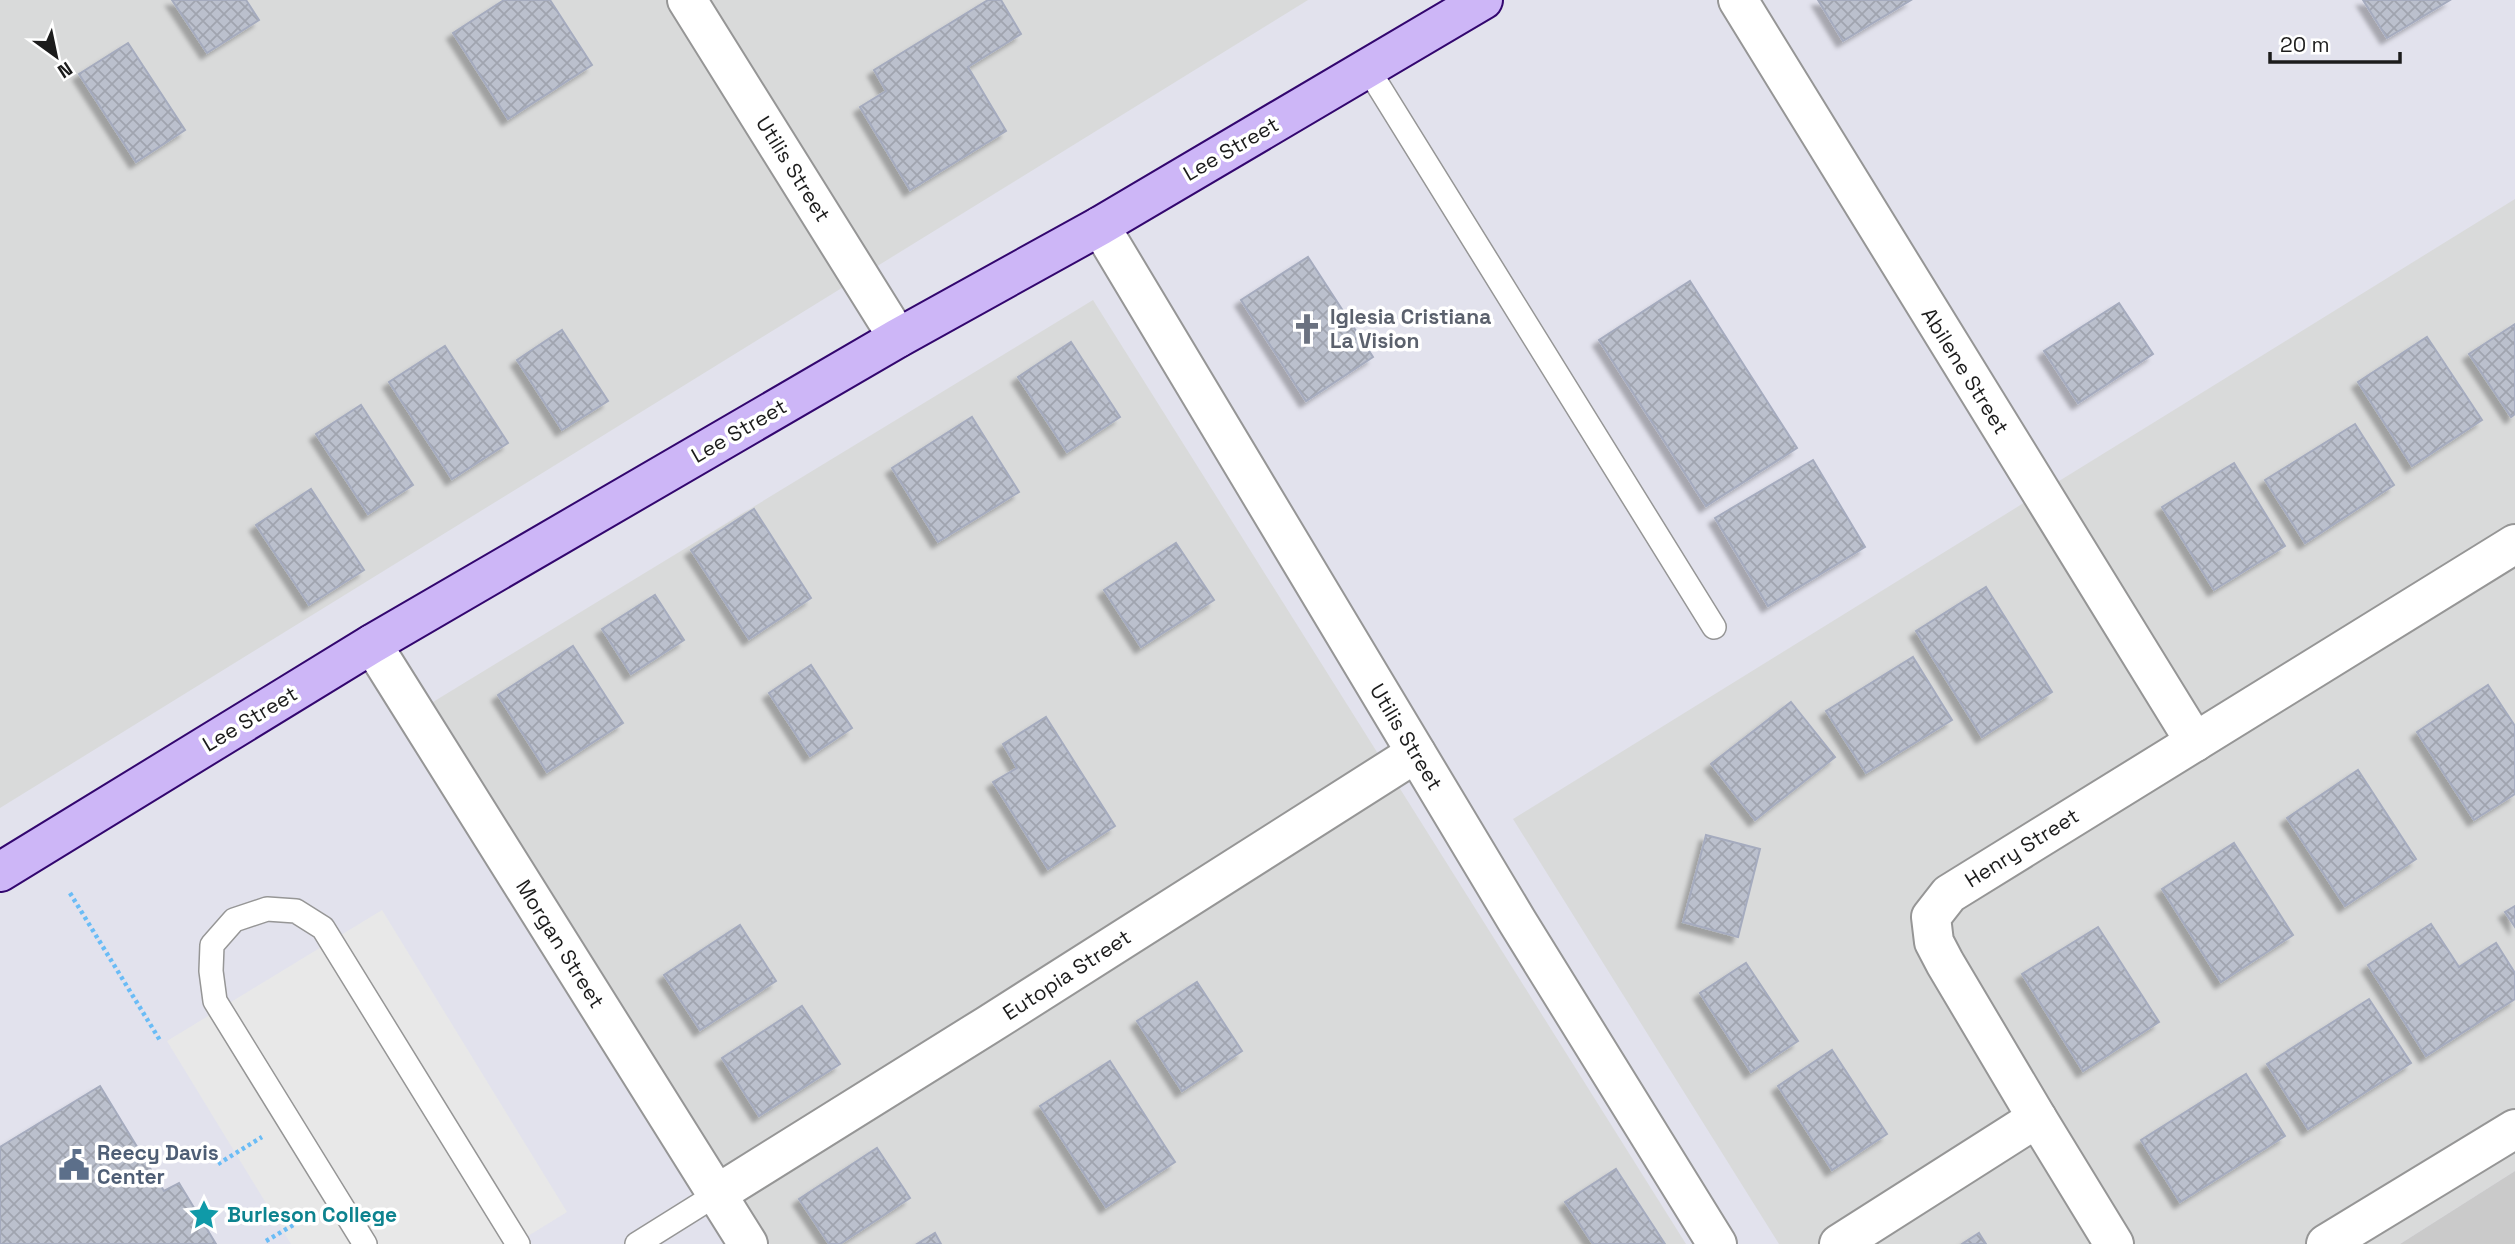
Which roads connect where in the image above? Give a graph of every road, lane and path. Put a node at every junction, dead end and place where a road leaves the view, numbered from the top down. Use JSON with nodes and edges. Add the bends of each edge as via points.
{"nodes":[{"id":1,"x":687,"y":0,"type":"edge"},
{"id":2,"x":1483,"y":0,"type":"edge"},
{"id":3,"x":1738,"y":0,"type":"edge"},
{"id":4,"x":1368,"y":69,"type":"junction"},
{"id":5,"x":1100,"y":226,"type":"junction"},
{"id":6,"x":898,"y":338,"type":"junction"},
{"id":7,"x":2515,"y":544,"type":"edge"},
{"id":8,"x":1714,"y":627,"type":"dead end"},
{"id":9,"x":372,"y":644,"type":"junction"},
{"id":10,"x":2194,"y":741,"type":"junction"},
{"id":11,"x":1416,"y":753,"type":"junction"},
{"id":12,"x":0,"y":872,"type":"edge"},
{"id":13,"x":69,"y":892,"type":"dead end"},
{"id":14,"x":161,"y":1042,"type":"dead end"},
{"id":15,"x":2037,"y":1118,"type":"junction"},
{"id":16,"x":2515,"y":1129,"type":"edge"},
{"id":17,"x":268,"y":1133,"type":"dead end"},
{"id":18,"x":218,"y":1164,"type":"dead end"},
{"id":19,"x":717,"y":1194,"type":"junction"},
{"id":20,"x":316,"y":1211,"type":"dead end"},
{"id":21,"x":266,"y":1241,"type":"dead end"},
{"id":22,"x":365,"y":1244,"type":"edge"},
{"id":23,"x":518,"y":1244,"type":"edge"},
{"id":24,"x":637,"y":1244,"type":"edge"},
{"id":25,"x":748,"y":1244,"type":"edge"},
{"id":26,"x":1717,"y":1244,"type":"edge"},
{"id":27,"x":1839,"y":1244,"type":"edge"},
{"id":28,"x":2114,"y":1244,"type":"edge"},
{"id":29,"x":2326,"y":1244,"type":"edge"}],
"edges":[{"from":1,"to":6,"type":"street","name":"Utilis Street"},
{"from":2,"to":4,"type":"main road","name":"Lee Street"},
{"from":3,"to":10,"type":"street","name":"Abilene Street"},
{"from":4,"to":5,"type":"main road","name":"Lee Street"},
{"from":4,"to":8,"type":"lane"},
{"from":5,"to":6,"type":"main road","name":"Lee Street"},
{"from":5,"to":11,"type":"street","name":"Utilis Street"},
{"from":6,"to":9,"type":"main road","name":"Lee Street"},
{"from":7,"to":10,"type":"street","name":"Henry Street"},
{"from":9,"to":12,"type":"main road","name":"Lee Street"},
{"from":9,"to":19,"type":"street","name":"Morgan Street"},
{"from":10,"to":15,"type":"street","name":"Henry Street","via":[[1972,878],[1949,894],[1931,917],[1934,942],[1945,963]]},
{"from":11,"to":19,"type":"street","name":"Eutopia Street"},
{"from":11,"to":26,"type":"street","name":"Utilis Street"},
{"from":13,"to":14,"type":"path"},
{"from":15,"to":27,"type":"street"},
{"from":15,"to":28,"type":"street"},
{"from":16,"to":29,"type":"street"},
{"from":17,"to":18,"type":"path"},
{"from":19,"to":24,"type":"lane"},
{"from":19,"to":25,"type":"street","name":"Morgan Street"},
{"from":20,"to":21,"type":"path"},
{"from":22,"to":23,"type":"lane","via":[[215,1000],[212,945],[234,920],[267,909],[296,912],[323,928]]}]}
